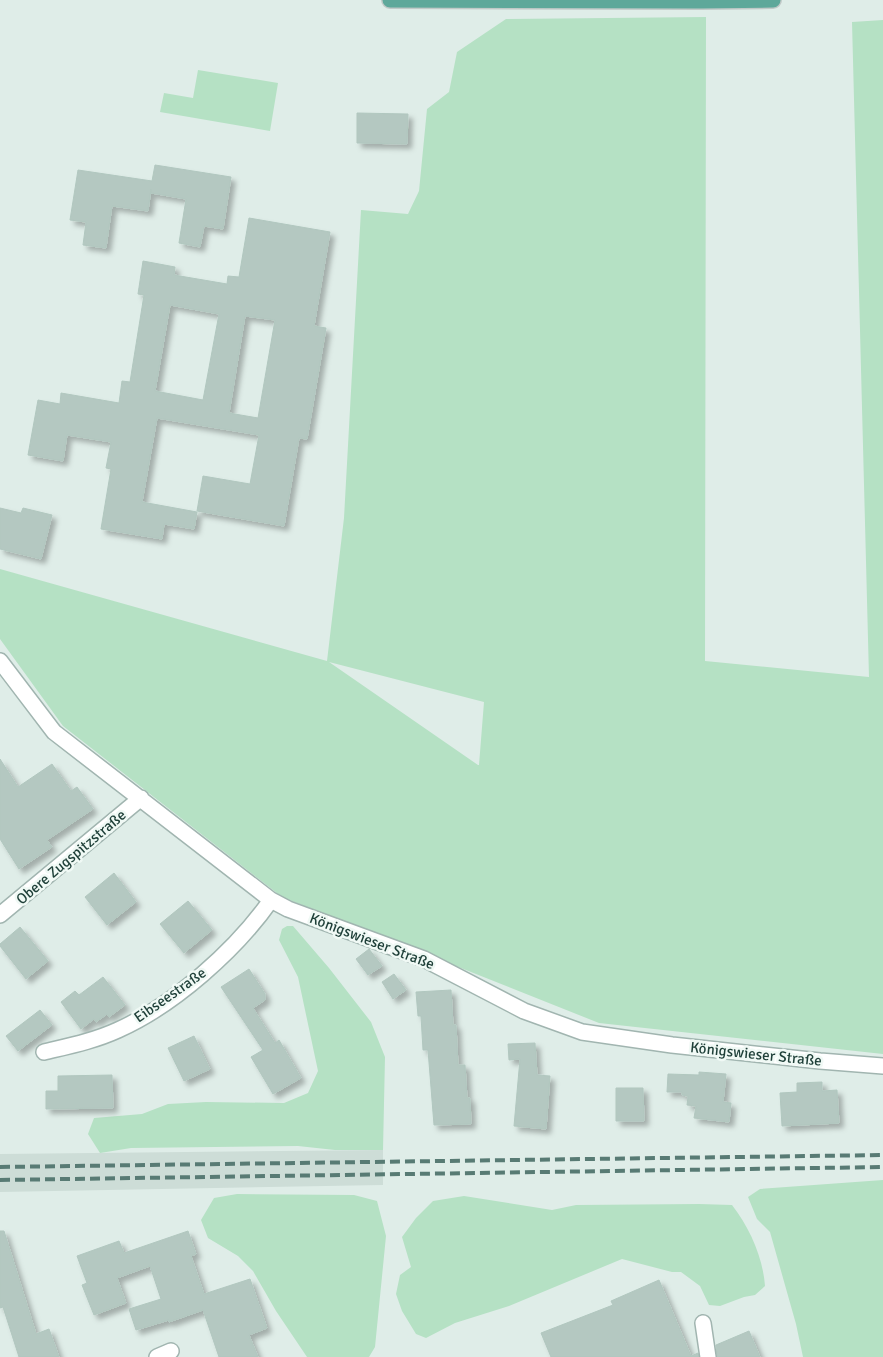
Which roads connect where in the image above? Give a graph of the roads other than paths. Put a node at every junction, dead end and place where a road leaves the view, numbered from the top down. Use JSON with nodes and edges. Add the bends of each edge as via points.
{"nodes":[{"id":1,"x":390,"y":0,"type":"edge"},
{"id":2,"x":773,"y":0,"type":"edge"},
{"id":3,"x":0,"y":661,"type":"edge"},
{"id":4,"x":141,"y":798,"type":"junction"},
{"id":5,"x":271,"y":900,"type":"junction"},
{"id":6,"x":0,"y":915,"type":"edge"},
{"id":7,"x":44,"y":1052,"type":"dead end"},
{"id":8,"x":883,"y":1066,"type":"edge"},
{"id":9,"x":703,"y":1323,"type":"dead end"},
{"id":10,"x":708,"y":1357,"type":"edge"}],
"edges":[{"from":1,"to":2,"type":"main road"},
{"from":3,"to":4,"type":"street","name":"Königswieser Straße","via":[[54,732]]},
{"from":4,"to":5,"type":"street","name":"Königswieser Straße"},
{"from":4,"to":6,"type":"street","name":"Obere Zugspitzstraße"},
{"from":5,"to":7,"type":"street","name":"Eibseestraße","via":[[256,921],[222,956],[152,1012],[85,1043]]},
{"from":5,"to":8,"type":"street","name":"Königswieser Straße","via":[[424,959],[524,1011],[582,1032],[820,1062]]},
{"from":9,"to":10,"type":"street"}]}
